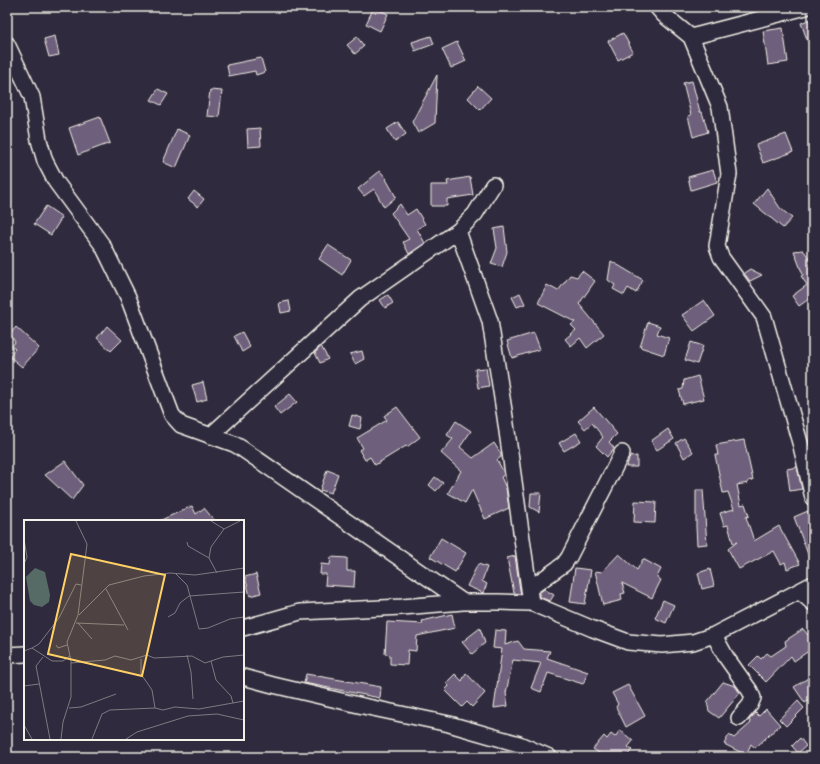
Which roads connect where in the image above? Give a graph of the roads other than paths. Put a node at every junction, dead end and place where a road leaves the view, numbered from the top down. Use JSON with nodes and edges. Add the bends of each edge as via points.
{"nodes":[{"id":1,"x":657,"y":7,"type":"edge"},
{"id":2,"x":806,"y":7,"type":"edge"},
{"id":3,"x":691,"y":37,"type":"junction"},
{"id":4,"x":7,"y":44,"type":"edge"},
{"id":5,"x":493,"y":185,"type":"dead end"},
{"id":6,"x":458,"y":231,"type":"junction"},
{"id":7,"x":210,"y":436,"type":"junction"},
{"id":8,"x":622,"y":453,"type":"dead end"},
{"id":9,"x":813,"y":498,"type":"edge"},
{"id":10,"x":813,"y":584,"type":"edge"},
{"id":11,"x":799,"y":591,"type":"junction"},
{"id":12,"x":530,"y":596,"type":"junction"},
{"id":13,"x":463,"y":602,"type":"junction"},
{"id":14,"x":813,"y":603,"type":"edge"},
{"id":15,"x":244,"y":628,"type":"edge"},
{"id":16,"x":714,"y":635,"type":"junction"},
{"id":17,"x":24,"y":654,"type":"edge"},
{"id":18,"x":7,"y":655,"type":"edge"},
{"id":19,"x":244,"y":676,"type":"edge"},
{"id":20,"x":739,"y":718,"type":"dead end"},
{"id":21,"x":549,"y":757,"type":"edge"}],
"edges":[{"from":1,"to":3,"type":"street"},
{"from":2,"to":3,"type":"street"},
{"from":3,"to":9,"type":"street","via":[[720,107],[729,174],[717,246],[721,257],[764,317],[801,446]]},
{"from":4,"to":7,"type":"street","via":[[32,97],[45,161],[56,182],[103,246],[128,297],[172,415],[181,425]]},
{"from":5,"to":6,"type":"street","via":[[475,214]]},
{"from":6,"to":7,"type":"street","via":[[360,299]]},
{"from":6,"to":12,"type":"street","via":[[490,321]]},
{"from":7,"to":13,"type":"street","via":[[241,448]]},
{"from":8,"to":12,"type":"street","via":[[569,557]]},
{"from":10,"to":11,"type":"street"},
{"from":11,"to":14,"type":"street"},
{"from":11,"to":16,"type":"street"},
{"from":12,"to":13,"type":"street","via":[[498,602]]},
{"from":12,"to":16,"type":"street","via":[[593,629],[628,642],[693,642]]},
{"from":13,"to":15,"type":"street","via":[[300,612]]},
{"from":16,"to":20,"type":"street","via":[[753,698]]},
{"from":17,"to":18,"type":"street"},
{"from":19,"to":21,"type":"street","via":[[449,724],[519,744]]}]}
